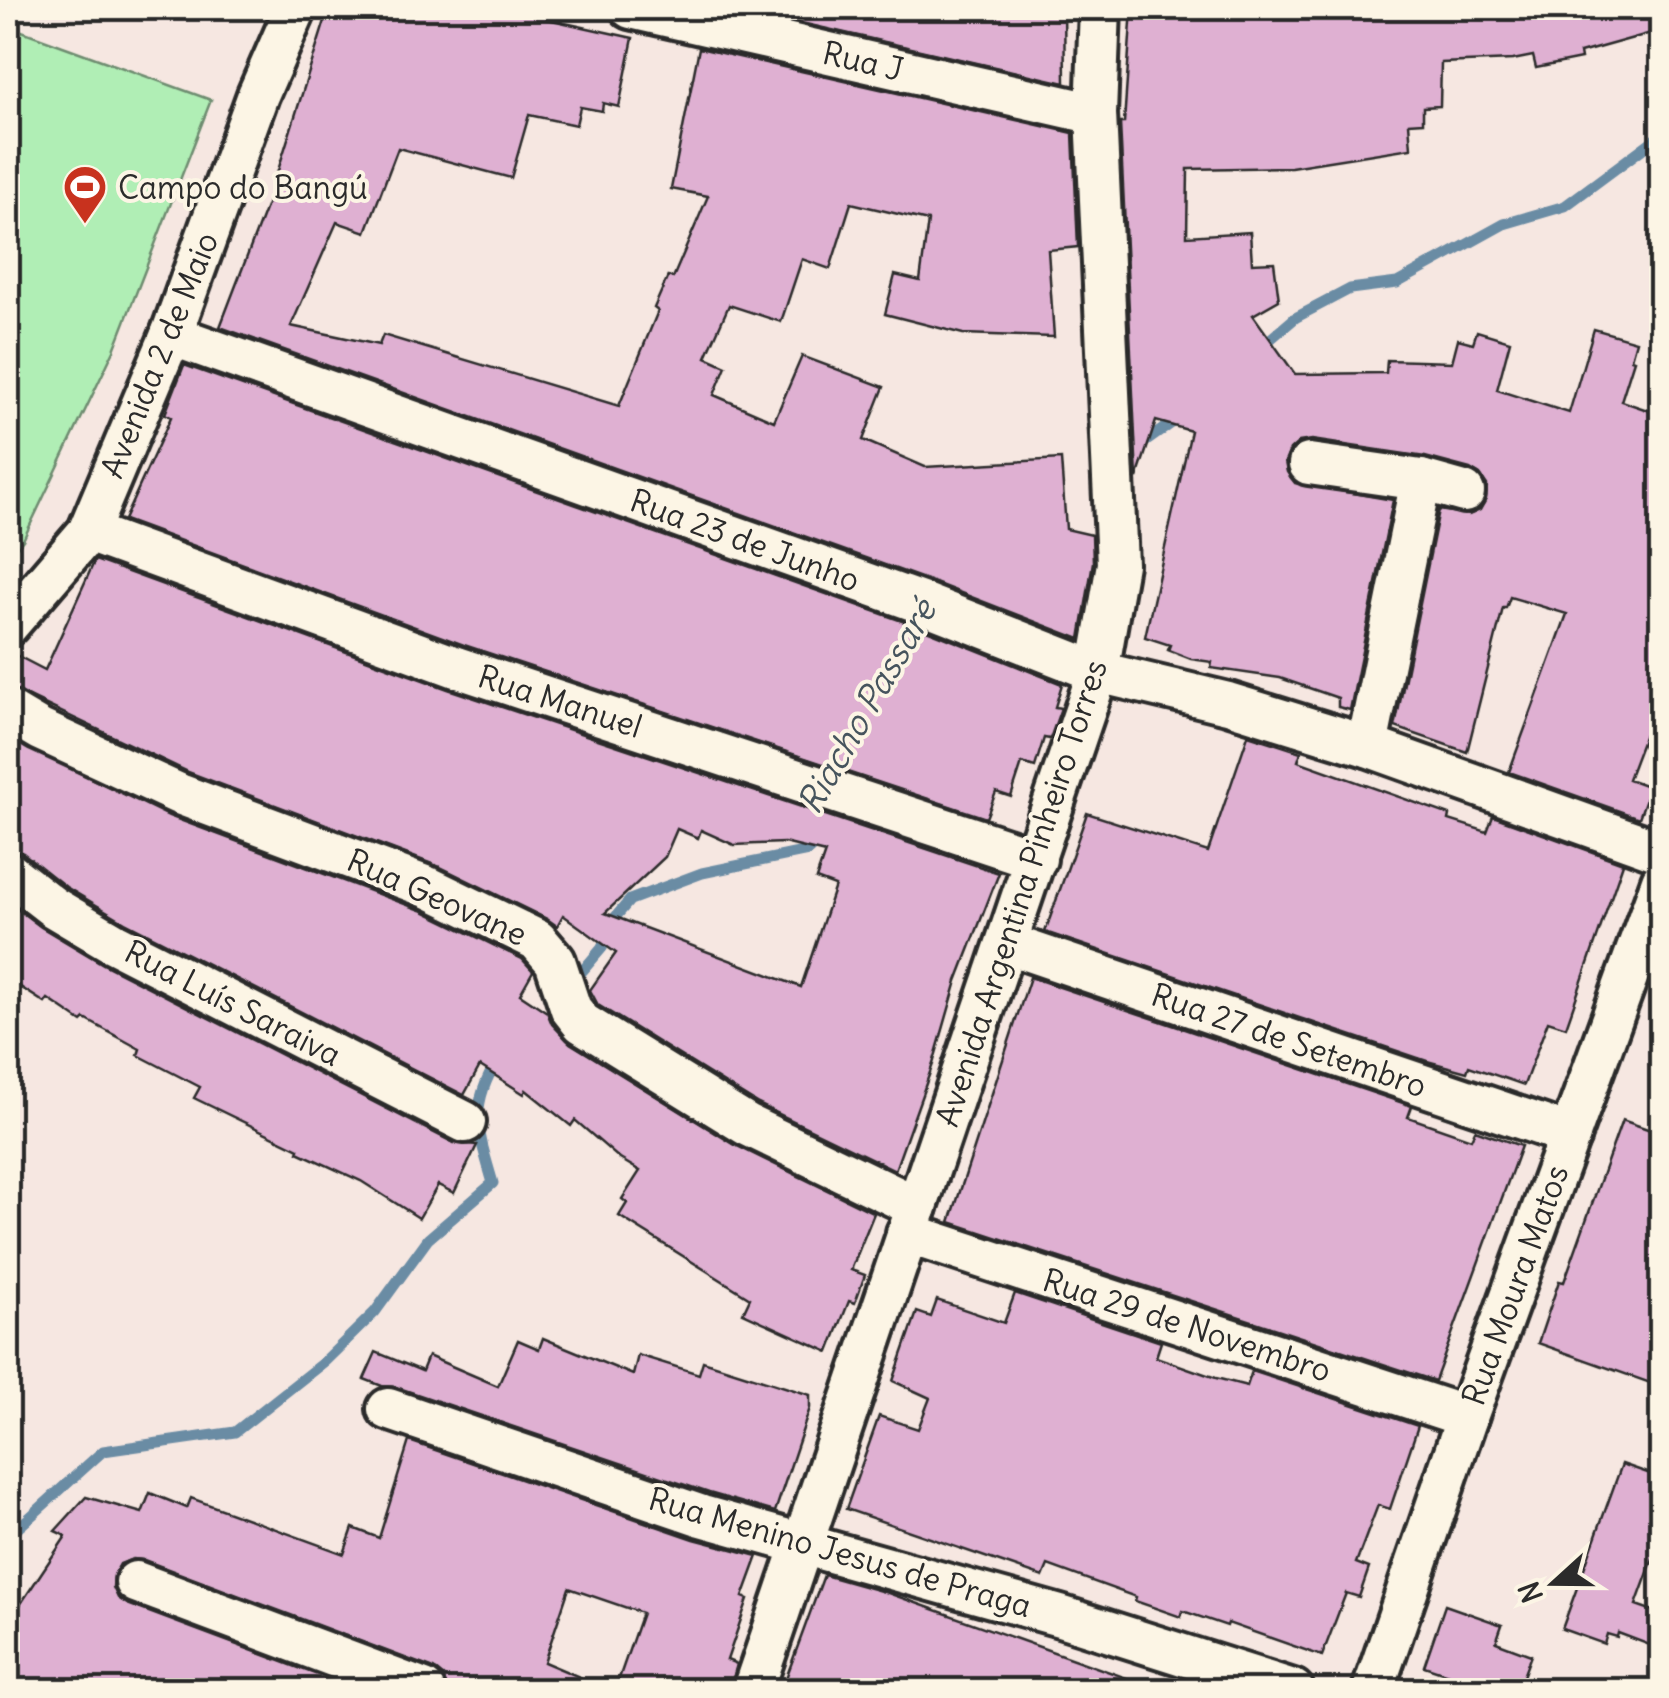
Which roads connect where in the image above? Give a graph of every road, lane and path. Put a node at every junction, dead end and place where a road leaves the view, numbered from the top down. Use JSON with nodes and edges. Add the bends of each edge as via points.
{"nodes":[{"id":1,"x":296,"y":8,"type":"edge"},
{"id":2,"x":631,"y":8,"type":"edge"},
{"id":3,"x":1100,"y":8,"type":"edge"},
{"id":4,"x":1096,"y":114,"type":"junction"},
{"id":5,"x":171,"y":334,"type":"junction"},
{"id":6,"x":1309,"y":464,"type":"dead end"},
{"id":7,"x":1421,"y":480,"type":"junction"},
{"id":8,"x":1464,"y":492,"type":"dead end"},
{"id":9,"x":88,"y":532,"type":"junction"},
{"id":10,"x":8,"y":625,"type":"edge"},
{"id":11,"x":1098,"y":672,"type":"junction"},
{"id":12,"x":8,"y":711,"type":"edge"},
{"id":13,"x":1367,"y":746,"type":"junction"},
{"id":14,"x":1662,"y":852,"type":"edge"},
{"id":15,"x":1036,"y":859,"type":"junction"},
{"id":16,"x":8,"y":872,"type":"edge"},
{"id":17,"x":1662,"y":881,"type":"edge"},
{"id":18,"x":1008,"y":944,"type":"junction"},
{"id":19,"x":1649,"y":958,"type":"edge"},
{"id":20,"x":466,"y":1122,"type":"dead end"},
{"id":21,"x":1570,"y":1135,"type":"junction"},
{"id":22,"x":912,"y":1220,"type":"junction"},
{"id":23,"x":388,"y":1409,"type":"dead end"},
{"id":24,"x":1467,"y":1417,"type":"junction"},
{"id":25,"x":802,"y":1544,"type":"junction"},
{"id":26,"x":136,"y":1582,"type":"dead end"},
{"id":27,"x":424,"y":1690,"type":"edge"},
{"id":28,"x":754,"y":1690,"type":"edge"},
{"id":29,"x":1292,"y":1690,"type":"edge"},
{"id":30,"x":1373,"y":1690,"type":"edge"}],
"edges":[{"from":1,"to":5,"type":"street","name":"Avenida 2 de Maio"},
{"from":2,"to":4,"type":"street","name":"Rua J"},
{"from":3,"to":4,"type":"street","name":"Avenida Argentina Pinheiro Torres"},
{"from":4,"to":11,"type":"street","name":"Avenida Argentina Pinheiro Torres","via":[[1117,564]]},
{"from":5,"to":9,"type":"street","name":"Avenida 2 de Maio"},
{"from":5,"to":11,"type":"street","name":"Rua 23 de Junho"},
{"from":6,"to":7,"type":"street"},
{"from":7,"to":8,"type":"street"},
{"from":7,"to":13,"type":"street"},
{"from":9,"to":10,"type":"street","name":"Avenida 2 de Maio"},
{"from":9,"to":15,"type":"street","name":"Rua Manuel","via":[[456,666]]},
{"from":11,"to":13,"type":"street","name":"Rua 23 de Junho"},
{"from":11,"to":15,"type":"street","name":"Avenida Argentina Pinheiro Torres"},
{"from":12,"to":22,"type":"street","name":"Rua Geovane","via":[[179,794],[430,888],[536,940],[555,961],[582,1024]]},
{"from":13,"to":14,"type":"street","name":"Rua 23 de Junho"},
{"from":15,"to":18,"type":"street","name":"Avenida Argentina Pinheiro Torres"},
{"from":16,"to":20,"type":"street","name":"Rua Luís Saraiva","via":[[114,943]]},
{"from":17,"to":19,"type":"street","name":"Rua Moura Matos"},
{"from":18,"to":21,"type":"street","name":"Rua 27 de Setembro"},
{"from":18,"to":22,"type":"street","name":"Avenida Argentina Pinheiro Torres"},
{"from":19,"to":21,"type":"street","name":"Rua Moura Matos"},
{"from":21,"to":24,"type":"street","name":"Rua Moura Matos"},
{"from":22,"to":24,"type":"street","name":"Rua 29 de Novembro"},
{"from":22,"to":25,"type":"street","name":"Avenida Argentina Pinheiro Torres"},
{"from":23,"to":25,"type":"street","name":"Rua Menino Jesus de Praga"},
{"from":24,"to":30,"type":"street","name":"Rua Moura Matos"},
{"from":25,"to":28,"type":"street","name":"Avenida Argentina Pinheiro Torres"},
{"from":25,"to":29,"type":"street","name":"Rua Menino Jesus de Praga"},
{"from":26,"to":27,"type":"street"}]}
